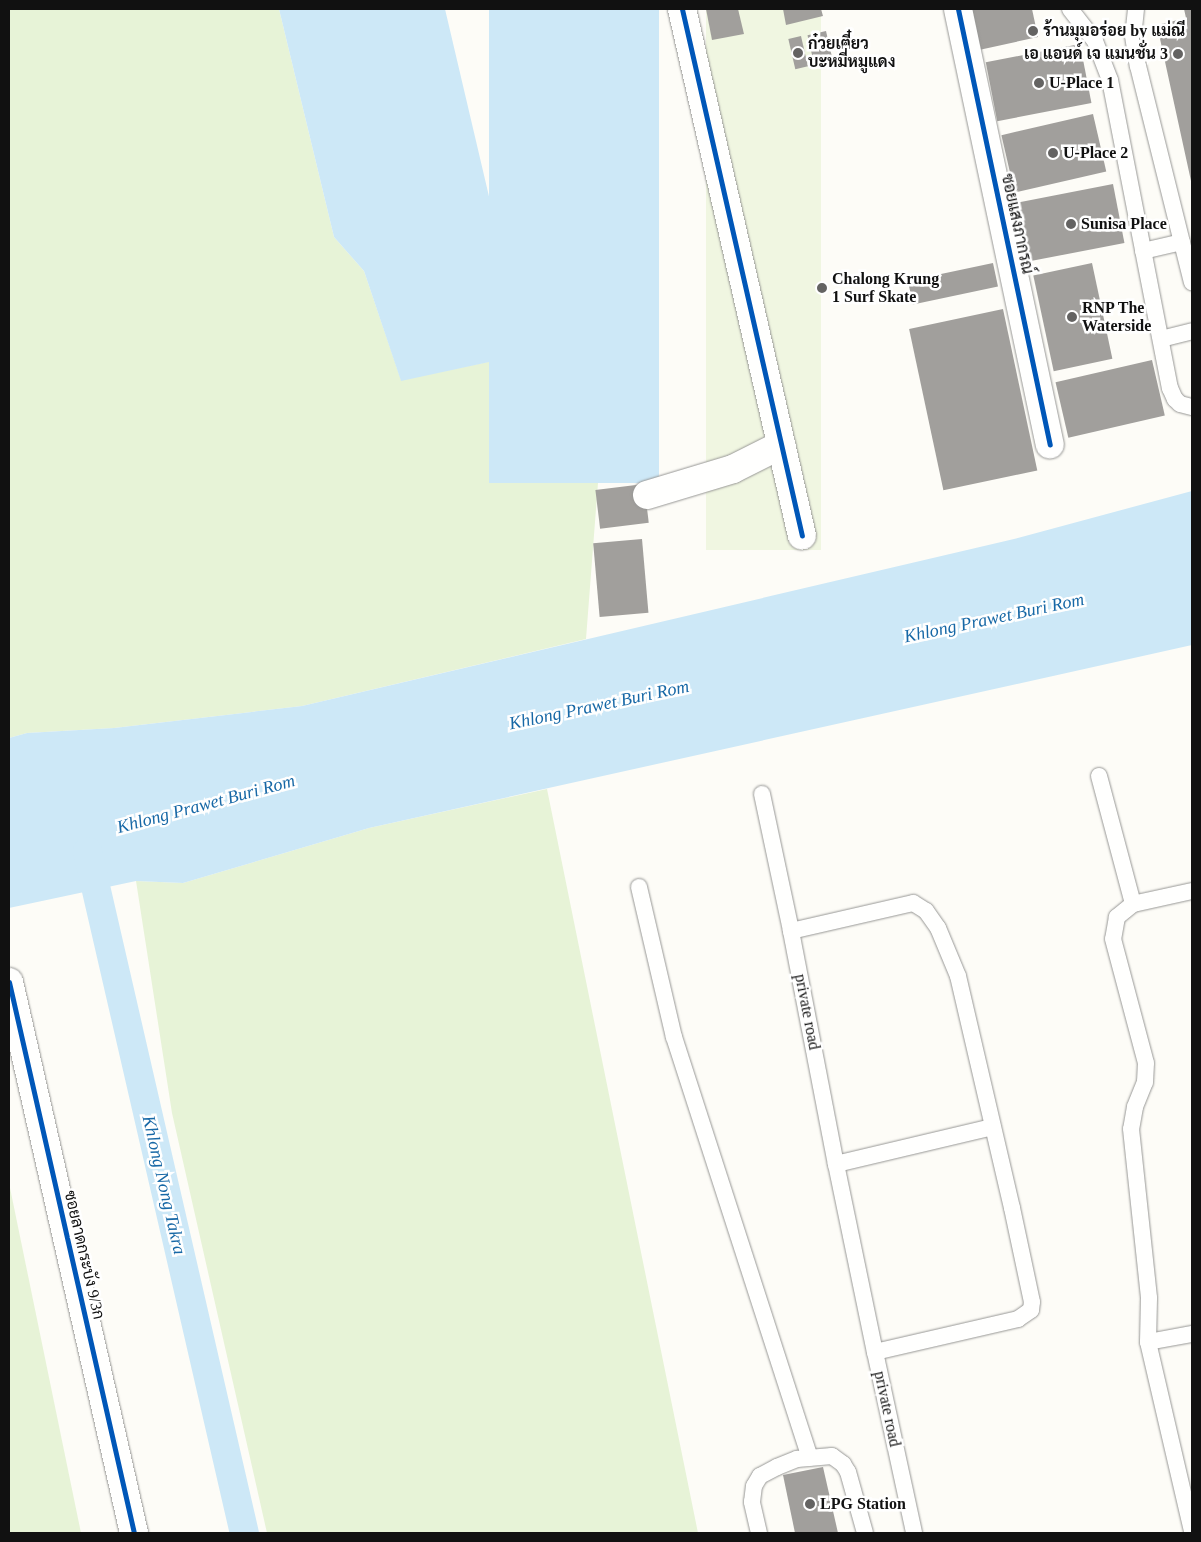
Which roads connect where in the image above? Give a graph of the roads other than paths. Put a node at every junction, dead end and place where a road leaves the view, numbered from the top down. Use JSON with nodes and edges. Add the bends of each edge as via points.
{"nodes":[{"id":1,"x":682,"y":9,"type":"edge"},
{"id":2,"x":958,"y":9,"type":"edge"},
{"id":3,"x":1070,"y":9,"type":"edge"},
{"id":4,"x":1136,"y":9,"type":"edge"},
{"id":5,"x":1182,"y":242,"type":"junction"},
{"id":6,"x":1143,"y":251,"type":"junction"},
{"id":7,"x":1192,"y":282,"type":"edge"},
{"id":8,"x":1192,"y":332,"type":"edge"},
{"id":9,"x":1161,"y":339,"type":"junction"},
{"id":10,"x":1192,"y":407,"type":"edge"},
{"id":11,"x":1050,"y":444,"type":"dead end"},
{"id":12,"x":781,"y":445,"type":"junction"},
{"id":13,"x":647,"y":495,"type":"dead end"},
{"id":14,"x":802,"y":536,"type":"dead end"},
{"id":15,"x":1099,"y":776,"type":"dead end"},
{"id":16,"x":762,"y":794,"type":"dead end"},
{"id":17,"x":639,"y":887,"type":"dead end"},
{"id":18,"x":1192,"y":891,"type":"edge"},
{"id":19,"x":1133,"y":904,"type":"junction"},
{"id":20,"x":792,"y":931,"type":"junction"},
{"id":21,"x":10,"y":982,"type":"edge"},
{"id":22,"x":994,"y":1127,"type":"junction"},
{"id":23,"x":836,"y":1164,"type":"junction"},
{"id":24,"x":1192,"y":1334,"type":"edge"},
{"id":25,"x":1148,"y":1342,"type":"junction"},
{"id":26,"x":875,"y":1352,"type":"junction"},
{"id":27,"x":810,"y":1458,"type":"junction"},
{"id":28,"x":1192,"y":1531,"type":"edge"},
{"id":29,"x":134,"y":1533,"type":"edge"},
{"id":30,"x":758,"y":1533,"type":"edge"},
{"id":31,"x":865,"y":1533,"type":"edge"},
{"id":32,"x":914,"y":1533,"type":"edge"}],
"edges":[{"from":1,"to":12,"type":"street"},
{"from":2,"to":11,"type":"street","name":"ซอยแสงภากรณ์"},
{"from":3,"to":6,"type":"lane","via":[[1095,42],[1110,80]]},
{"from":4,"to":5,"type":"lane","via":[[1133,36],[1138,66]]},
{"from":5,"to":6,"type":"lane"},
{"from":5,"to":7,"type":"lane"},
{"from":6,"to":9,"type":"lane"},
{"from":8,"to":9,"type":"lane"},
{"from":9,"to":10,"type":"lane","via":[[1175,400]]},
{"from":12,"to":13,"type":"street","via":[[733,469]]},
{"from":12,"to":14,"type":"street"},
{"from":15,"to":19,"type":"lane"},
{"from":16,"to":20,"type":"lane","name":"private road"},
{"from":17,"to":27,"type":"lane","via":[[674,1037]]},
{"from":18,"to":19,"type":"lane"},
{"from":19,"to":25,"type":"lane","via":[[1117,917],[1113,939],[1146,1063],[1145,1082],[1131,1129],[1149,1298]]},
{"from":20,"to":22,"type":"lane","via":[[913,903],[926,911],[938,928],[958,976]]},
{"from":20,"to":23,"type":"lane","name":"private road"},
{"from":21,"to":29,"type":"street","name":"ซอยลาดกระบัง 9/3ก"},
{"from":22,"to":23,"type":"lane"},
{"from":22,"to":26,"type":"lane","via":[[1032,1302],[1031,1310],[1018,1319]]},
{"from":23,"to":26,"type":"lane","name":"private road"},
{"from":24,"to":25,"type":"lane"},
{"from":25,"to":28,"type":"lane"},
{"from":26,"to":32,"type":"lane","name":"private road"},
{"from":27,"to":30,"type":"lane","via":[[776,1466],[760,1476],[754,1486],[752,1502]]},
{"from":27,"to":31,"type":"lane","via":[[832,1456],[843,1464]]}]}
